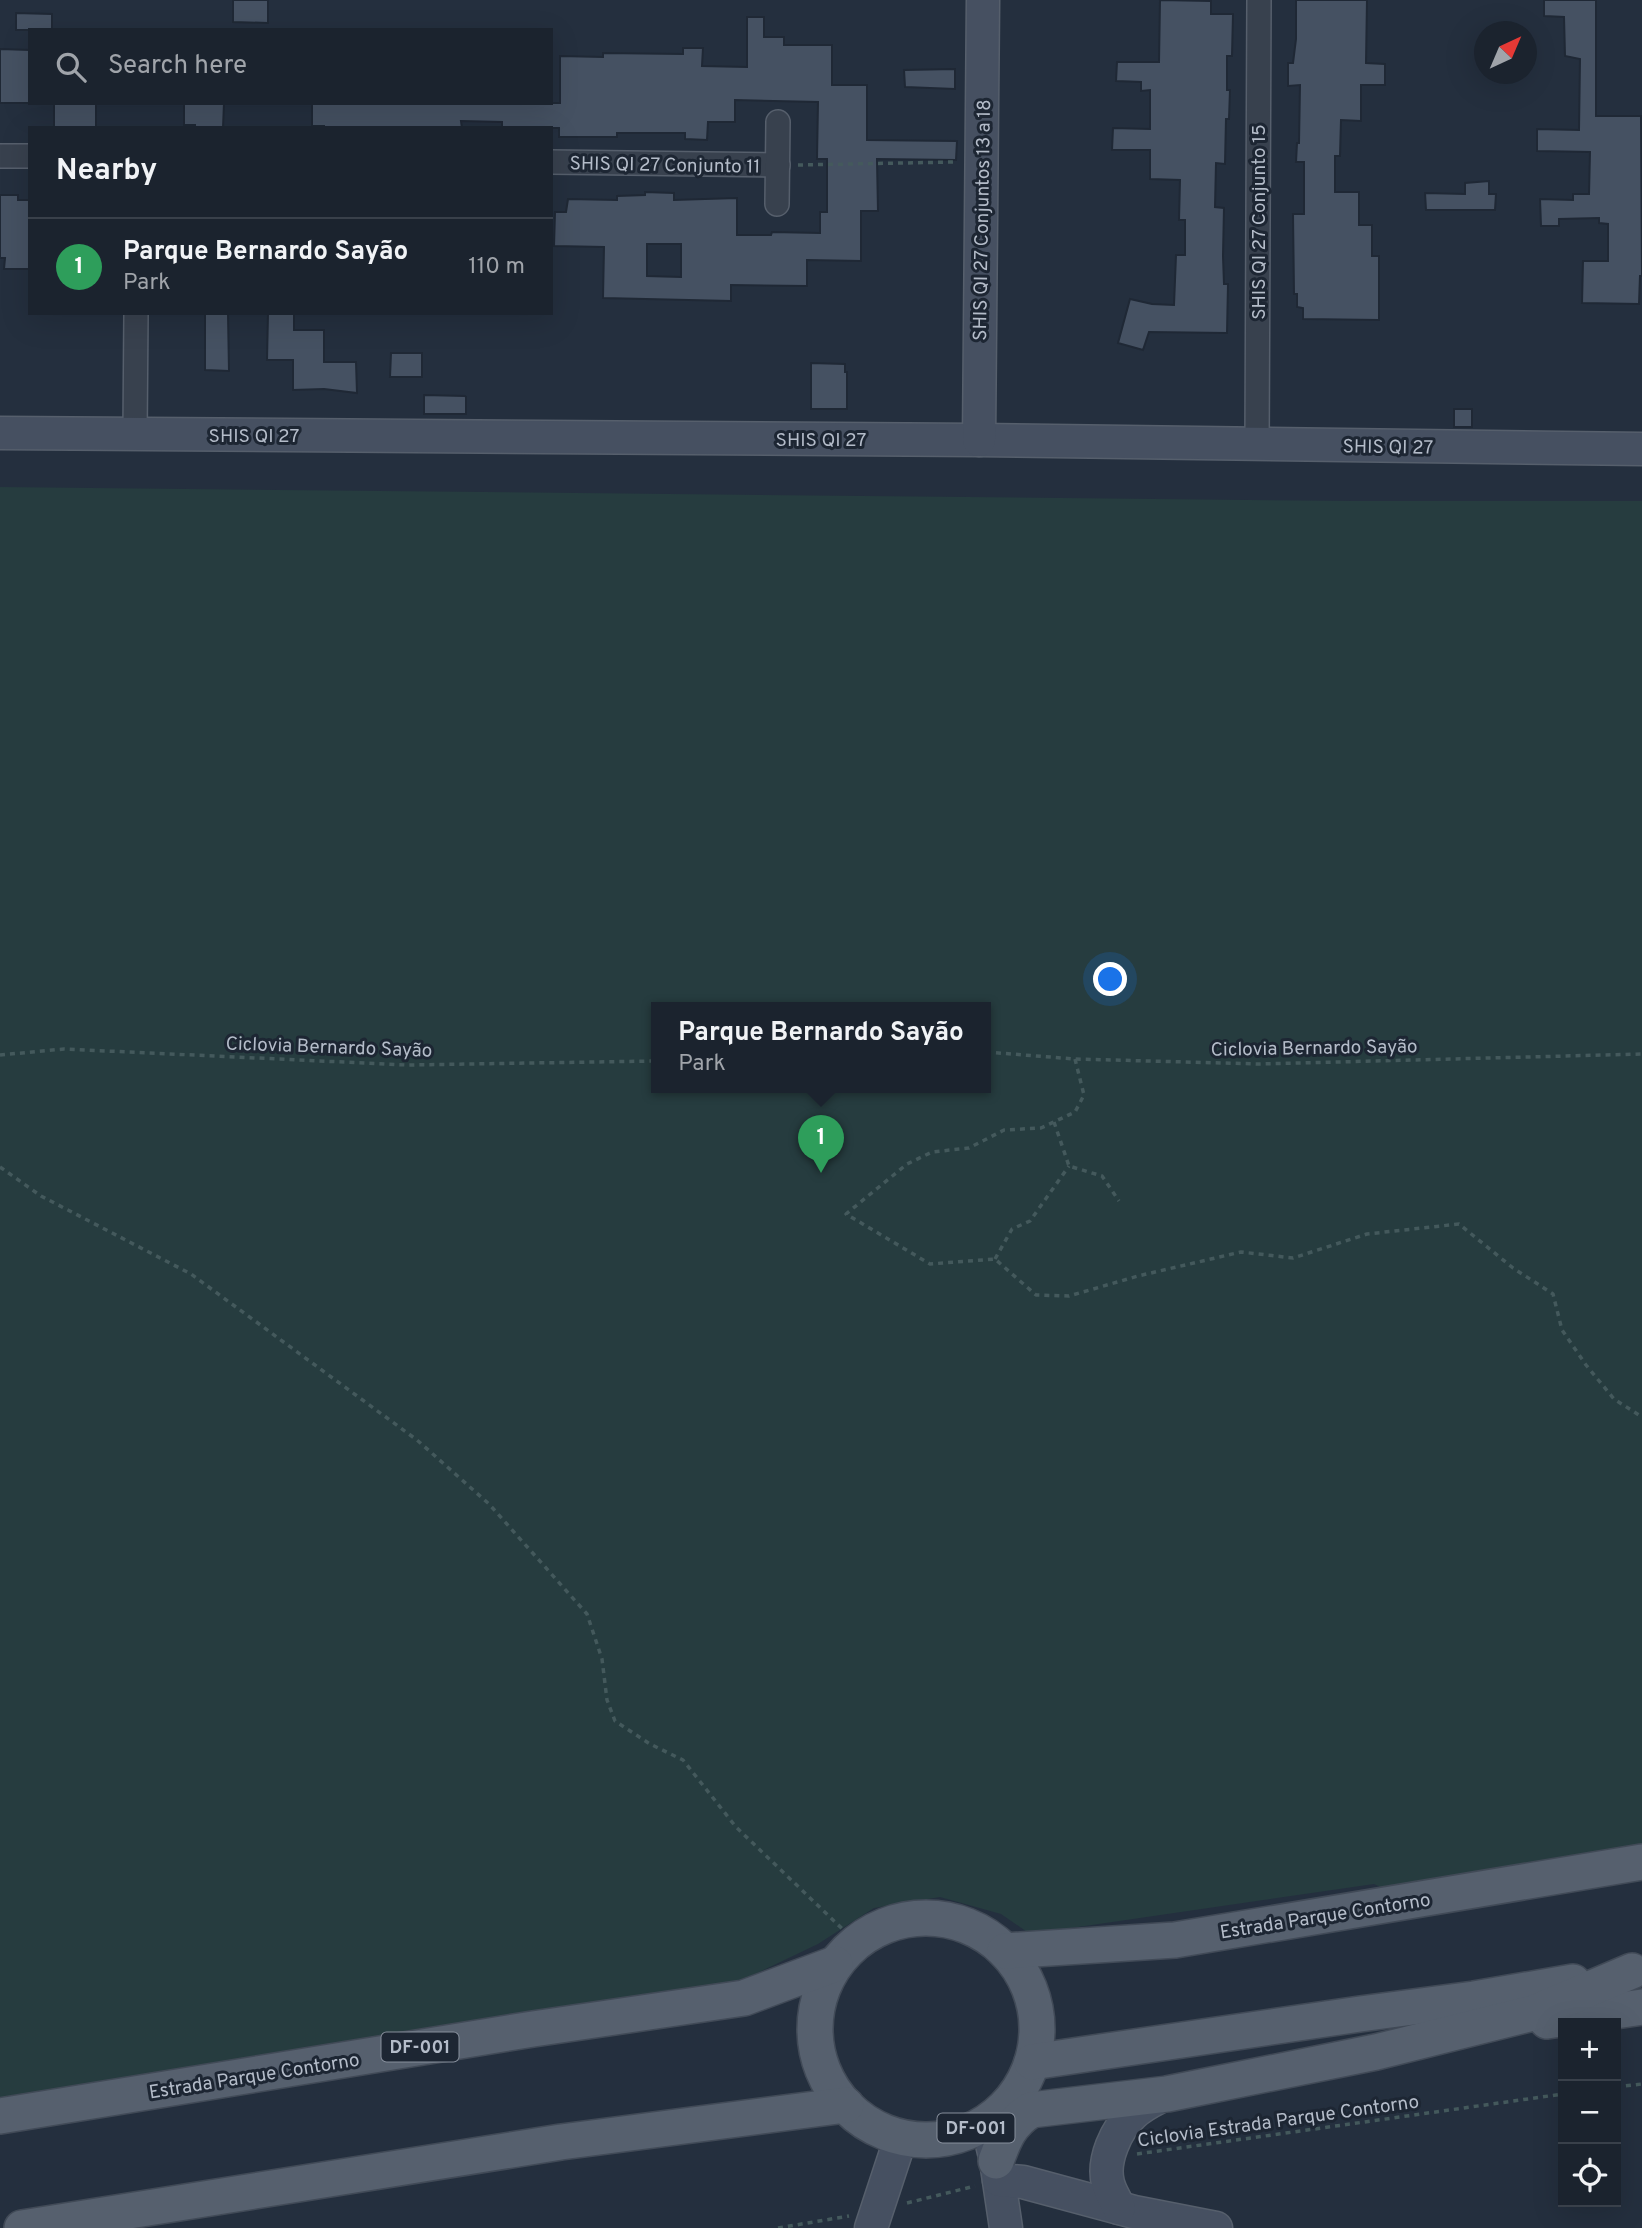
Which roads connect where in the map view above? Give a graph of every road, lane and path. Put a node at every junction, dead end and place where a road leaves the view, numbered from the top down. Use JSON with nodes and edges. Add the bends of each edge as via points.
{"nodes":[{"id":1,"x":983,"y":0,"type":"edge"},
{"id":2,"x":1259,"y":0,"type":"edge"},
{"id":3,"x":778,"y":122,"type":"dead end"},
{"id":4,"x":0,"y":156,"type":"edge"},
{"id":5,"x":28,"y":156,"type":"edge"},
{"id":6,"x":553,"y":162,"type":"edge"},
{"id":7,"x":955,"y":162,"type":"dead end"},
{"id":8,"x":778,"y":165,"type":"junction"},
{"id":9,"x":777,"y":204,"type":"dead end"},
{"id":10,"x":136,"y":315,"type":"edge"},
{"id":11,"x":0,"y":433,"type":"edge"},
{"id":12,"x":135,"y":434,"type":"junction"},
{"id":13,"x":979,"y":440,"type":"junction"},
{"id":14,"x":1257,"y":444,"type":"junction"},
{"id":15,"x":1642,"y":449,"type":"edge"},
{"id":16,"x":991,"y":1052,"type":"edge"},
{"id":17,"x":1642,"y":1054,"type":"edge"},
{"id":18,"x":0,"y":1055,"type":"edge"},
{"id":19,"x":1075,"y":1059,"type":"junction"},
{"id":20,"x":651,"y":1061,"type":"edge"},
{"id":21,"x":1054,"y":1122,"type":"junction"},
{"id":22,"x":1069,"y":1166,"type":"junction"},
{"id":23,"x":0,"y":1167,"type":"edge"},
{"id":24,"x":1119,"y":1201,"type":"dead end"},
{"id":25,"x":995,"y":1259,"type":"junction"},
{"id":26,"x":1642,"y":1417,"type":"edge"},
{"id":27,"x":1642,"y":1862,"type":"edge"},
{"id":28,"x":1005,"y":1951,"type":"junction"},
{"id":29,"x":846,"y":1953,"type":"junction"},
{"id":30,"x":1637,"y":1970,"type":"edge"},
{"id":31,"x":1642,"y":2007,"type":"edge"},
{"id":32,"x":1450,"y":2035,"type":"junction"},
{"id":33,"x":1032,"y":2062,"type":"junction"},
{"id":34,"x":1642,"y":2084,"type":"edge"},
{"id":35,"x":1621,"y":2086,"type":"edge"},
{"id":36,"x":1167,"y":2094,"type":"junction"},
{"id":37,"x":1558,"y":2096,"type":"edge"},
{"id":38,"x":846,"y":2105,"type":"junction"},
{"id":39,"x":0,"y":2116,"type":"edge"},
{"id":40,"x":987,"y":2123,"type":"junction"},
{"id":41,"x":901,"y":2137,"type":"junction"},
{"id":42,"x":1108,"y":2158,"type":"junction"},
{"id":43,"x":998,"y":2170,"type":"junction"},
{"id":44,"x":1119,"y":2208,"type":"junction"},
{"id":45,"x":22,"y":2228,"type":"edge"},
{"id":46,"x":871,"y":2228,"type":"edge"},
{"id":47,"x":1006,"y":2228,"type":"edge"},
{"id":48,"x":1216,"y":2228,"type":"edge"}],
"edges":[{"from":1,"to":13,"type":"street","name":"SHIS QI 27 Conjuntos 13 a 18"},
{"from":2,"to":14,"type":"street","name":"SHIS QI 27 Conjunto 15"},
{"from":3,"to":8,"type":"street"},
{"from":4,"to":5,"type":"street"},
{"from":6,"to":8,"type":"street","name":"SHIS QI 27 Conjunto 11"},
{"from":7,"to":8,"type":"path"},
{"from":8,"to":9,"type":"street"},
{"from":10,"to":12,"type":"street"},
{"from":11,"to":12,"type":"street","name":"SHIS QI 27"},
{"from":12,"to":13,"type":"street","name":"SHIS QI 27"},
{"from":13,"to":14,"type":"street","name":"SHIS QI 27"},
{"from":14,"to":15,"type":"street","name":"SHIS QI 27"},
{"from":16,"to":19,"type":"path","name":"Ciclovia Bernardo Sayão"},
{"from":17,"to":19,"type":"path","name":"Ciclovia Bernardo Sayão","via":[[1260,1063]]},
{"from":18,"to":20,"type":"path","name":"Ciclovia Bernardo Sayão","via":[[64,1049],[407,1065]]},
{"from":19,"to":21,"type":"path","via":[[1084,1095],[1075,1112]]},
{"from":21,"to":22,"type":"path"},
{"from":21,"to":25,"type":"path","via":[[1041,1128],[1003,1130],[969,1148],[932,1152],[907,1164],[846,1214],[930,1264]]},
{"from":22,"to":24,"type":"path","via":[[1102,1176]]},
{"from":22,"to":25,"type":"path","via":[[1030,1221],[1012,1229]]},
{"from":23,"to":29,"type":"path","via":[[41,1196],[191,1274],[417,1440],[479,1494],[587,1614],[615,1721],[683,1760]]},
{"from":25,"to":26,"type":"path","via":[[1036,1295],[1069,1296],[1241,1252],[1293,1258],[1367,1234],[1459,1224],[1553,1294],[1562,1330],[1586,1365],[1614,1399]]},
{"from":27,"to":28,"type":"main road","name":"Estrada Parque Contorno","via":[[1175,1940]]},
{"from":28,"to":29,"type":"main road","number":"DF-001","via":[[966,1926],[920,1918],[876,1929]]},
{"from":28,"to":33,"type":"main road","number":"DF-001","via":[[1018,1966],[1034,2003],[1037,2023]]},
{"from":29,"to":38,"type":"main road","number":"DF-001","via":[[820,1994],[815,2033],[823,2070]]},
{"from":29,"to":39,"type":"main road","name":"Estrada Parque Contorno","number":"DF-001","via":[[744,1998]]},
{"from":30,"to":32,"type":"main road","via":[[1533,2014]]},
{"from":30,"to":33,"type":"main road","via":[[1475,1999]]},
{"from":31,"to":32,"type":"main road"},
{"from":32,"to":36,"type":"main road"},
{"from":33,"to":40,"type":"main road","number":"DF-001","via":[[1019,2090]]},
{"from":34,"to":35,"type":"path"},
{"from":36,"to":42,"type":"street","via":[[1131,2115]]},
{"from":36,"to":43,"type":"main road","via":[[1031,2110],[1006,2133]]},
{"from":37,"to":42,"type":"path","name":"Ciclovia Estrada Parque Contorno"},
{"from":38,"to":41,"type":"main road","number":"DF-001","via":[[880,2130]]},
{"from":38,"to":45,"type":"main road","via":[[561,2142]]},
{"from":40,"to":41,"type":"main road","number":"DF-001","via":[[945,2138]]},
{"from":40,"to":43,"type":"street"},
{"from":41,"to":46,"type":"street"},
{"from":42,"to":44,"type":"street","via":[[1107,2181]]},
{"from":43,"to":44,"type":"street","via":[[1023,2182]]},
{"from":43,"to":47,"type":"street"},
{"from":44,"to":48,"type":"street"}]}
